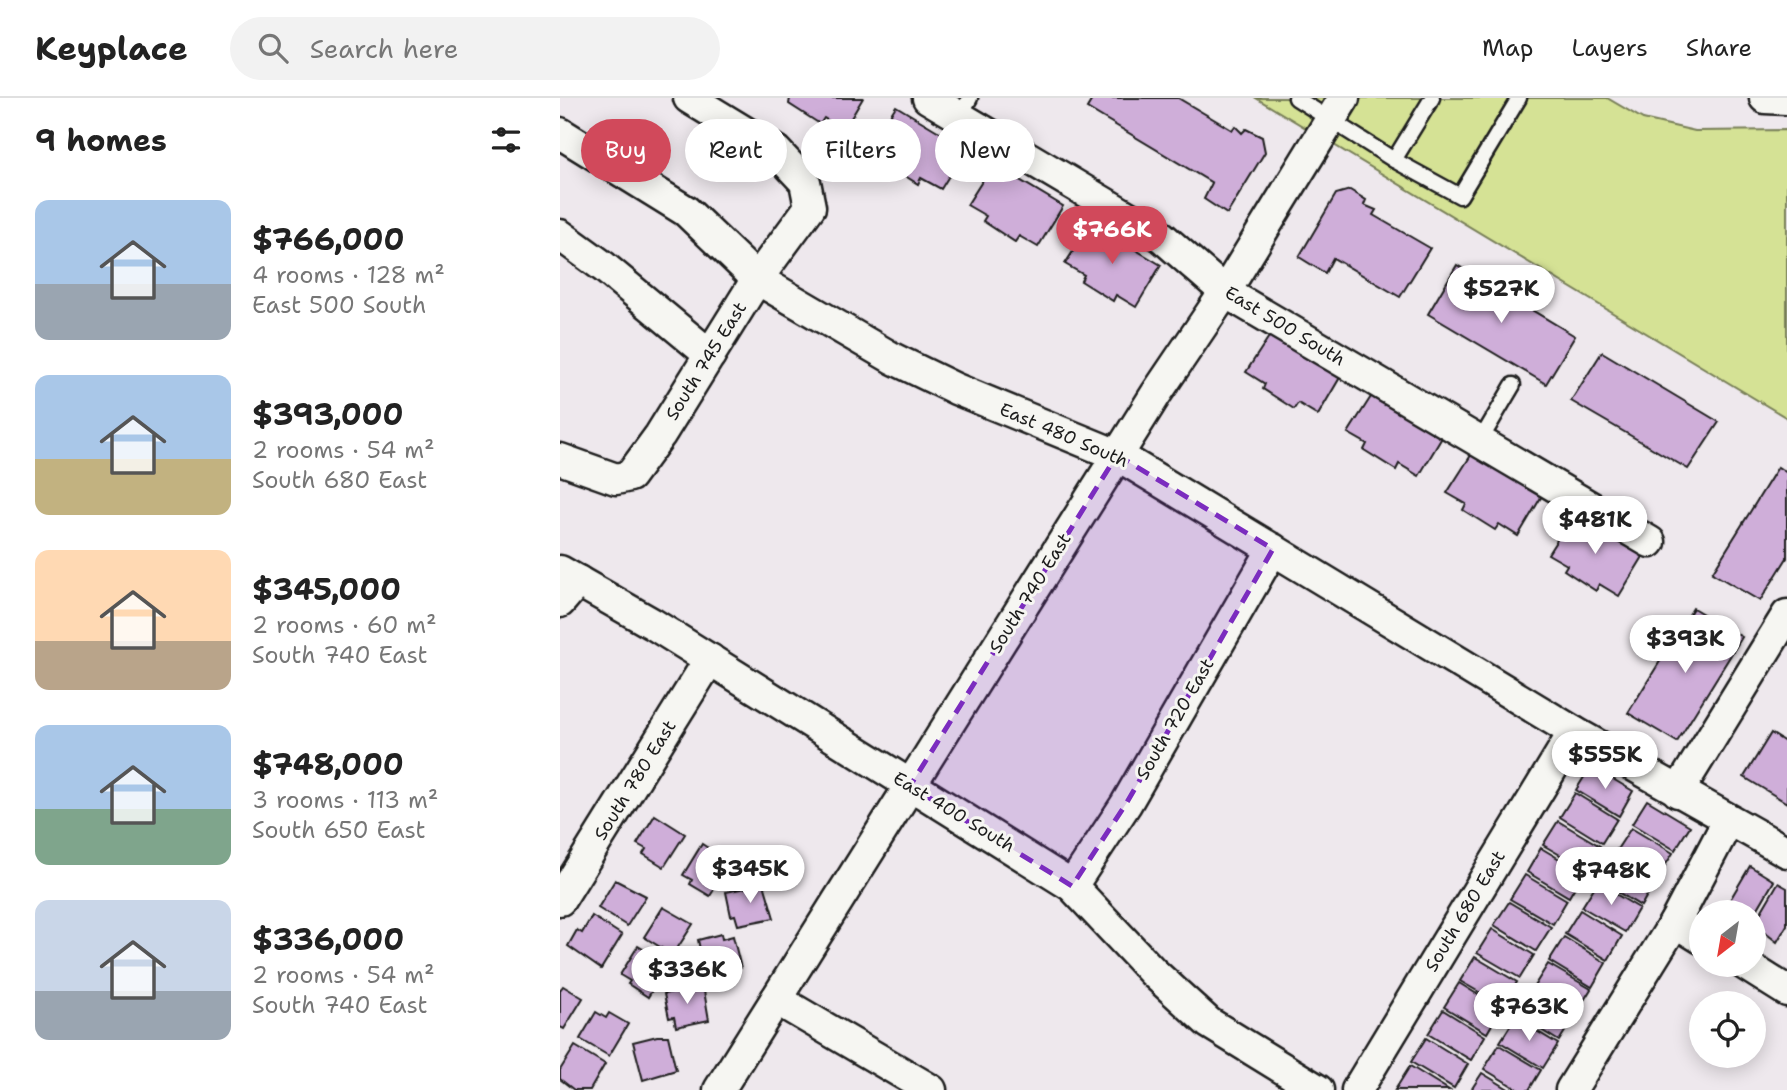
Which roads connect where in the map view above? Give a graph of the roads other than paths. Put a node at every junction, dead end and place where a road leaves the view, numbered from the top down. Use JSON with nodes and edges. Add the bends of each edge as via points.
{"nodes":[{"id":1,"x":689,"y":98,"type":"edge"},
{"id":2,"x":928,"y":98,"type":"edge"},
{"id":3,"x":1296,"y":98,"type":"edge"},
{"id":4,"x":1432,"y":98,"type":"edge"},
{"id":5,"x":1519,"y":98,"type":"edge"},
{"id":6,"x":1765,"y":98,"type":"edge"},
{"id":7,"x":1787,"y":99,"type":"edge"},
{"id":8,"x":965,"y":107,"type":"edge"},
{"id":9,"x":1337,"y":109,"type":"edge"},
{"id":10,"x":560,"y":133,"type":"edge"},
{"id":11,"x":1394,"y":160,"type":"junction"},
{"id":12,"x":560,"y":235,"type":"edge"},
{"id":13,"x":757,"y":279,"type":"junction"},
{"id":14,"x":1225,"y":292,"type":"junction"},
{"id":15,"x":710,"y":355,"type":"junction"},
{"id":16,"x":1513,"y":385,"type":"dead end"},
{"id":17,"x":1480,"y":442,"type":"junction"},
{"id":18,"x":1117,"y":455,"type":"junction"},
{"id":19,"x":560,"y":459,"type":"edge"},
{"id":20,"x":1650,"y":542,"type":"dead end"},
{"id":21,"x":1273,"y":549,"type":"junction"},
{"id":22,"x":566,"y":585,"type":"edge"},
{"id":23,"x":1787,"y":615,"type":"edge"},
{"id":24,"x":710,"y":659,"type":"junction"},
{"id":25,"x":1574,"y":732,"type":"junction"},
{"id":26,"x":910,"y":786,"type":"junction"},
{"id":27,"x":1678,"y":792,"type":"junction"},
{"id":28,"x":1728,"y":821,"type":"junction"},
{"id":29,"x":1787,"y":852,"type":"edge"},
{"id":30,"x":1072,"y":886,"type":"junction"},
{"id":31,"x":560,"y":901,"type":"edge"},
{"id":32,"x":1675,"y":922,"type":"junction"},
{"id":33,"x":1689,"y":931,"type":"edge"},
{"id":34,"x":1765,"y":977,"type":"edge"},
{"id":35,"x":1787,"y":991,"type":"edge"},
{"id":36,"x":776,"y":999,"type":"junction"},
{"id":37,"x":719,"y":1090,"type":"edge"},
{"id":38,"x":931,"y":1090,"type":"edge"},
{"id":39,"x":1318,"y":1090,"type":"edge"},
{"id":40,"x":1357,"y":1090,"type":"edge"},
{"id":41,"x":1571,"y":1090,"type":"edge"}],
"edges":[{"from":1,"to":13,"type":"street","name":"South 745 East","via":[[776,151],[805,182],[810,207]]},
{"from":2,"to":8,"type":"street","name":"East 500 South"},
{"from":3,"to":9,"type":"lane"},
{"from":4,"to":11,"type":"lane"},
{"from":5,"to":11,"type":"lane","via":[[1460,196]]},
{"from":6,"to":7,"type":"street"},
{"from":8,"to":14,"type":"street","name":"East 500 South","via":[[1162,237]]},
{"from":9,"to":11,"type":"lane"},
{"from":9,"to":14,"type":"street","name":"South 740 East"},
{"from":10,"to":13,"type":"street","name":"East 480 South","via":[[687,211]]},
{"from":12,"to":15,"type":"street"},
{"from":13,"to":15,"type":"street","name":"South 745 East"},
{"from":13,"to":18,"type":"street","name":"East 480 South","via":[[894,359]]},
{"from":14,"to":17,"type":"street","name":"East 500 South"},
{"from":14,"to":18,"type":"street","name":"South 740 East"},
{"from":15,"to":19,"type":"street","name":"South 745 East","via":[[630,476],[616,479]]},
{"from":16,"to":17,"type":"lane"},
{"from":17,"to":20,"type":"street","name":"East 500 South"},
{"from":18,"to":21,"type":"street","name":"East 480 South"},
{"from":18,"to":26,"type":"street","name":"South 740 East"},
{"from":21,"to":25,"type":"street","name":"East 480 South"},
{"from":21,"to":30,"type":"street","name":"South 720 East","via":[[1126,804]]},
{"from":22,"to":24,"type":"street","name":"East 400 South"},
{"from":23,"to":27,"type":"street"},
{"from":24,"to":26,"type":"street","name":"East 400 South"},
{"from":24,"to":31,"type":"street","name":"South 780 East"},
{"from":25,"to":27,"type":"street","name":"East 480 South"},
{"from":25,"to":40,"type":"street","name":"South 680 East"},
{"from":26,"to":30,"type":"street","name":"East 400 South"},
{"from":26,"to":36,"type":"street","name":"South 740 East"},
{"from":27,"to":28,"type":"street","name":"East 480 South"},
{"from":28,"to":29,"type":"street","name":"East 480 South"},
{"from":28,"to":32,"type":"street"},
{"from":30,"to":39,"type":"street","name":"East 400 South","via":[[1153,972],[1209,1023]]},
{"from":32,"to":33,"type":"street"},
{"from":32,"to":41,"type":"street"},
{"from":34,"to":35,"type":"street"},
{"from":36,"to":37,"type":"street","name":"South 740 East"},
{"from":36,"to":38,"type":"street"}]}
